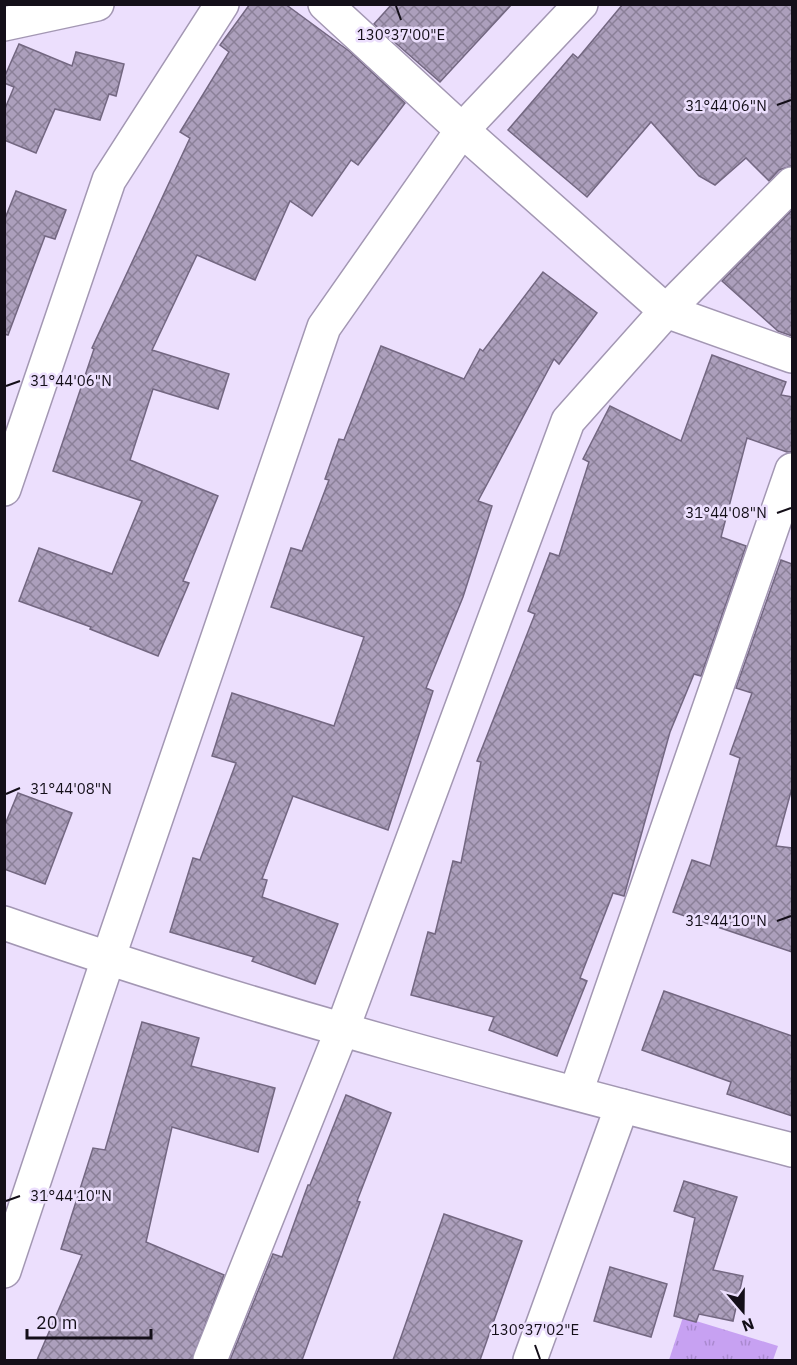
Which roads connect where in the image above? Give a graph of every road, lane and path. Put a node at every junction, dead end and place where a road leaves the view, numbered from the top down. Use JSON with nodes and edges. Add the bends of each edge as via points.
{"nodes":[{"id":1,"x":97,"y":4,"type":"edge"},
{"id":2,"x":222,"y":4,"type":"edge"},
{"id":3,"x":325,"y":4,"type":"edge"},
{"id":4,"x":581,"y":4,"type":"edge"},
{"id":5,"x":4,"y":24,"type":"edge"},
{"id":6,"x":462,"y":130,"type":"junction"},
{"id":7,"x":792,"y":184,"type":"edge"},
{"id":8,"x":666,"y":311,"type":"junction"},
{"id":9,"x":792,"y":356,"type":"edge"},
{"id":10,"x":792,"y":470,"type":"edge"},
{"id":11,"x":4,"y":489,"type":"edge"},
{"id":12,"x":4,"y":922,"type":"edge"},
{"id":13,"x":108,"y":959,"type":"junction"},
{"id":14,"x":342,"y":1030,"type":"junction"},
{"id":15,"x":576,"y":1092,"type":"junction"},
{"id":16,"x":622,"y":1106,"type":"junction"},
{"id":17,"x":792,"y":1149,"type":"edge"},
{"id":18,"x":4,"y":1271,"type":"edge"},
{"id":19,"x":210,"y":1360,"type":"edge"},
{"id":20,"x":530,"y":1360,"type":"edge"}],
"edges":[{"from":1,"to":5,"type":"street"},
{"from":2,"to":11,"type":"street","via":[[109,180]]},
{"from":3,"to":6,"type":"street"},
{"from":4,"to":6,"type":"street"},
{"from":6,"to":8,"type":"street"},
{"from":6,"to":13,"type":"street","via":[[324,327]]},
{"from":7,"to":8,"type":"street"},
{"from":8,"to":9,"type":"street"},
{"from":8,"to":14,"type":"street","via":[[568,422]]},
{"from":10,"to":15,"type":"street"},
{"from":12,"to":13,"type":"street"},
{"from":13,"to":14,"type":"street"},
{"from":13,"to":18,"type":"street"},
{"from":14,"to":15,"type":"street"},
{"from":14,"to":19,"type":"street"},
{"from":15,"to":16,"type":"street"},
{"from":16,"to":17,"type":"street"},
{"from":16,"to":20,"type":"street"}]}
